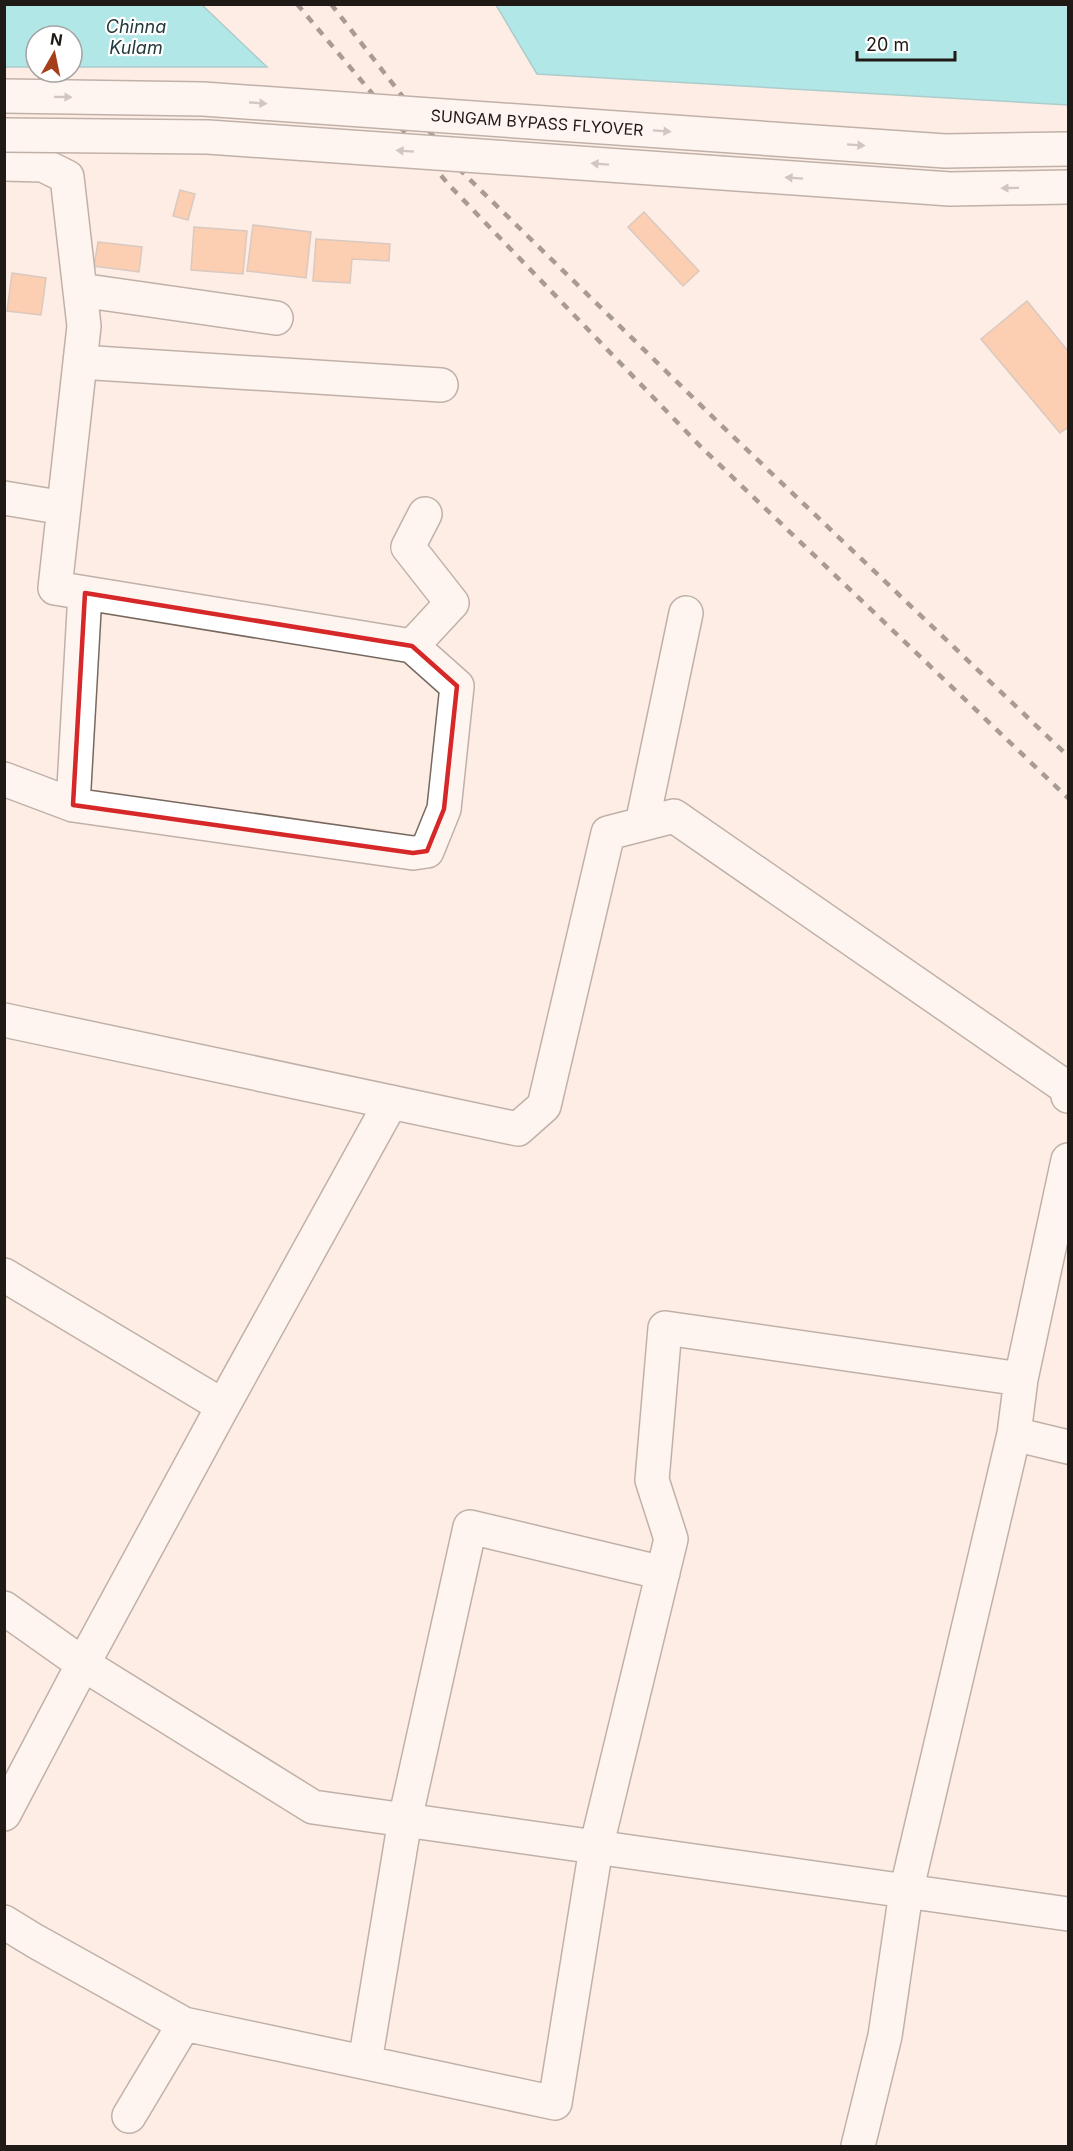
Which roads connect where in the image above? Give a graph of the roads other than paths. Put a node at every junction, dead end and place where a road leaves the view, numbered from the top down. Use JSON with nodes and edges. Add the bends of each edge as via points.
{"nodes":[{"id":1,"x":4,"y":96,"type":"edge"},
{"id":2,"x":4,"y":135,"type":"edge"},
{"id":3,"x":1068,"y":149,"type":"edge"},
{"id":4,"x":4,"y":164,"type":"edge"},
{"id":5,"x":1068,"y":187,"type":"edge"},
{"id":6,"x":80,"y":290,"type":"junction"},
{"id":7,"x":276,"y":318,"type":"dead end"},
{"id":8,"x":80,"y":362,"type":"junction"},
{"id":9,"x":441,"y":385,"type":"dead end"},
{"id":10,"x":4,"y":498,"type":"edge"},
{"id":11,"x":64,"y":508,"type":"junction"},
{"id":12,"x":425,"y":514,"type":"dead end"},
{"id":13,"x":85,"y":593,"type":"junction"},
{"id":14,"x":686,"y":613,"type":"dead end"},
{"id":15,"x":412,"y":646,"type":"junction"},
{"id":16,"x":4,"y":779,"type":"edge"},
{"id":17,"x":73,"y":805,"type":"junction"},
{"id":18,"x":642,"y":824,"type":"junction"},
{"id":19,"x":4,"y":1020,"type":"edge"},
{"id":20,"x":1068,"y":1096,"type":"edge"},
{"id":21,"x":391,"y":1102,"type":"junction"},
{"id":22,"x":1068,"y":1160,"type":"edge"},
{"id":23,"x":1059,"y":1249,"type":"edge"},
{"id":24,"x":4,"y":1275,"type":"edge"},
{"id":25,"x":1021,"y":1379,"type":"junction"},
{"id":26,"x":223,"y":1406,"type":"junction"},
{"id":27,"x":1014,"y":1434,"type":"junction"},
{"id":28,"x":1068,"y":1447,"type":"edge"},
{"id":29,"x":663,"y":1573,"type":"junction"},
{"id":30,"x":4,"y":1608,"type":"edge"},
{"id":31,"x":83,"y":1664,"type":"junction"},
{"id":32,"x":4,"y":1814,"type":"edge"},
{"id":33,"x":405,"y":1820,"type":"junction"},
{"id":34,"x":596,"y":1848,"type":"junction"},
{"id":35,"x":906,"y":1892,"type":"junction"},
{"id":36,"x":1068,"y":1914,"type":"edge"},
{"id":37,"x":4,"y":1922,"type":"edge"},
{"id":38,"x":184,"y":2024,"type":"junction"},
{"id":39,"x":365,"y":2062,"type":"junction"},
{"id":40,"x":129,"y":2116,"type":"dead end"},
{"id":41,"x":858,"y":2146,"type":"edge"}],
"edges":[{"from":1,"to":3,"type":"street","name":"SUNGAM BYPASS FLYOVER","one_way":true,"bridge":true,"via":[[203,99],[945,151]]},
{"from":5,"to":2,"type":"street","one_way":true,"bridge":true,"via":[[950,189],[208,137]]},
{"from":4,"to":6,"type":"street","via":[[43,165],[67,177]]},
{"from":6,"to":7,"type":"street"},
{"from":6,"to":8,"type":"street","via":[[84,326]]},
{"from":8,"to":9,"type":"street"},
{"from":8,"to":11,"type":"street"},
{"from":10,"to":11,"type":"street"},
{"from":11,"to":13,"type":"street","via":[[55,588]]},
{"from":12,"to":15,"type":"street","via":[[408,547],[452,603]]},
{"from":13,"to":15,"type":"street"},
{"from":13,"to":17,"type":"street"},
{"from":14,"to":18,"type":"street"},
{"from":15,"to":17,"type":"street","via":[[457,686],[444,809],[427,851],[413,854]]},
{"from":16,"to":17,"type":"street"},
{"from":18,"to":20,"type":"street","via":[[674,816],[1066,1088]]},
{"from":18,"to":21,"type":"street","via":[[608,833],[544,1106],[518,1129]]},
{"from":19,"to":21,"type":"street"},
{"from":21,"to":26,"type":"street"},
{"from":22,"to":23,"type":"street"},
{"from":23,"to":25,"type":"street"},
{"from":24,"to":26,"type":"street"},
{"from":25,"to":27,"type":"street"},
{"from":25,"to":29,"type":"street","via":[[665,1328],[652,1480],[671,1539]]},
{"from":26,"to":31,"type":"street"},
{"from":27,"to":28,"type":"street"},
{"from":27,"to":35,"type":"street"},
{"from":29,"to":33,"type":"street","via":[[471,1527]]},
{"from":29,"to":34,"type":"street"},
{"from":30,"to":31,"type":"street"},
{"from":31,"to":32,"type":"street"},
{"from":31,"to":33,"type":"street","via":[[313,1807]]},
{"from":33,"to":34,"type":"street"},
{"from":33,"to":39,"type":"street"},
{"from":34,"to":35,"type":"street"},
{"from":34,"to":39,"type":"street","via":[[555,2103]]},
{"from":35,"to":36,"type":"street"},
{"from":35,"to":41,"type":"street","via":[[885,2036]]},
{"from":37,"to":38,"type":"street"},
{"from":38,"to":39,"type":"street"},
{"from":38,"to":40,"type":"street"}]}
